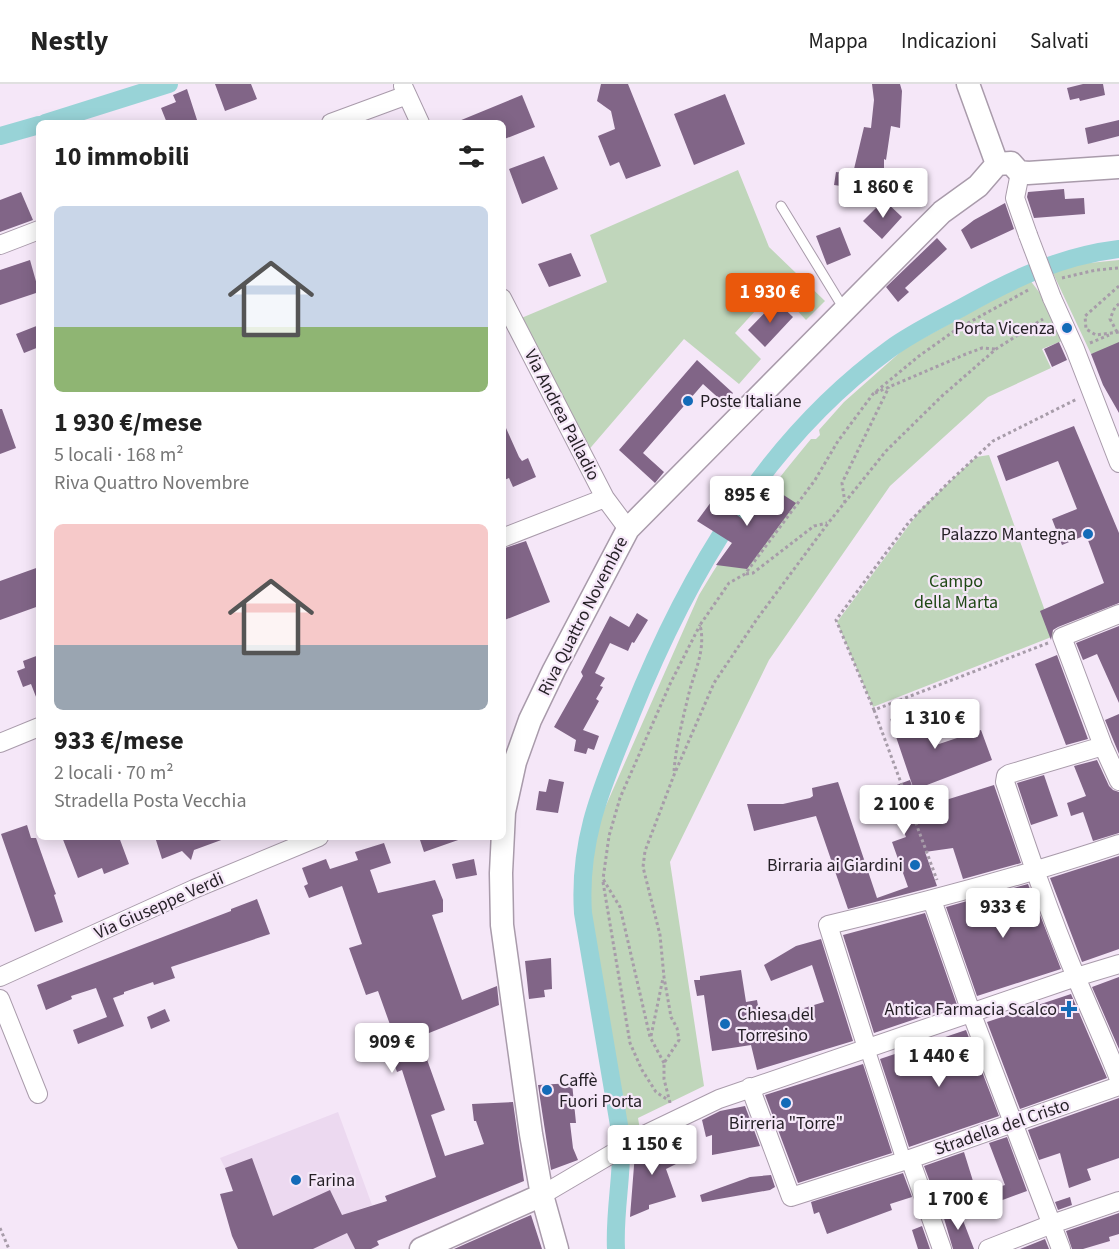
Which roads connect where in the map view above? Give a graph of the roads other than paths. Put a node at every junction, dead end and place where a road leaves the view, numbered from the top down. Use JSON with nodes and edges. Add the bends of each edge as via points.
{"nodes":[{"id":1,"x":968,"y":84,"type":"edge"},
{"id":2,"x":405,"y":89,"type":"edge"},
{"id":3,"x":338,"y":120,"type":"edge"},
{"id":4,"x":419,"y":120,"type":"edge"},
{"id":5,"x":1119,"y":167,"type":"edge"},
{"id":6,"x":990,"y":172,"type":"junction"},
{"id":7,"x":1018,"y":172,"type":"junction"},
{"id":8,"x":781,"y":206,"type":"dead end"},
{"id":9,"x":36,"y":231,"type":"edge"},
{"id":10,"x":0,"y":245,"type":"edge"},
{"id":11,"x":506,"y":306,"type":"edge"},
{"id":12,"x":844,"y":310,"type":"junction"},
{"id":13,"x":1119,"y":463,"type":"edge"},
{"id":14,"x":605,"y":498,"type":"junction"},
{"id":15,"x":628,"y":529,"type":"junction"},
{"id":16,"x":506,"y":536,"type":"edge"},
{"id":17,"x":1119,"y":614,"type":"edge"},
{"id":18,"x":36,"y":729,"type":"edge"},
{"id":19,"x":0,"y":743,"type":"edge"},
{"id":20,"x":1103,"y":746,"type":"junction"},
{"id":21,"x":508,"y":766,"type":"edge"},
{"id":22,"x":1119,"y":781,"type":"edge"},
{"id":23,"x":506,"y":789,"type":"edge"},
{"id":24,"x":312,"y":840,"type":"edge"},
{"id":25,"x":503,"y":840,"type":"edge"},
{"id":26,"x":1119,"y":844,"type":"edge"},
{"id":27,"x":1035,"y":872,"type":"junction"},
{"id":28,"x":937,"y":898,"type":"junction"},
{"id":29,"x":1119,"y":964,"type":"edge"},
{"id":30,"x":0,"y":977,"type":"edge"},
{"id":31,"x":1076,"y":977,"type":"junction"},
{"id":32,"x":0,"y":999,"type":"edge"},
{"id":33,"x":971,"y":1012,"type":"junction"},
{"id":34,"x":867,"y":1048,"type":"junction"},
{"id":35,"x":1119,"y":1079,"type":"edge"},
{"id":36,"x":1119,"y":1086,"type":"edge"},
{"id":37,"x":750,"y":1087,"type":"junction"},
{"id":38,"x":38,"y":1094,"type":"dead end"},
{"id":39,"x":1013,"y":1122,"type":"junction"},
{"id":40,"x":907,"y":1160,"type":"junction"},
{"id":41,"x":542,"y":1195,"type":"junction"},
{"id":42,"x":1119,"y":1201,"type":"edge"},
{"id":43,"x":1052,"y":1224,"type":"junction"},
{"id":44,"x":422,"y":1249,"type":"edge"},
{"id":45,"x":557,"y":1249,"type":"edge"},
{"id":46,"x":942,"y":1249,"type":"edge"},
{"id":47,"x":988,"y":1249,"type":"edge"},
{"id":48,"x":1061,"y":1249,"type":"edge"}],
"edges":[{"from":1,"to":6,"type":"street"},
{"from":2,"to":3,"type":"street"},
{"from":2,"to":4,"type":"street"},
{"from":5,"to":7,"type":"street"},
{"from":6,"to":7,"type":"street","via":[[1011,163]]},
{"from":6,"to":12,"type":"street","name":"Riva Quattro Novembre","via":[[978,186],[942,212]]},
{"from":7,"to":13,"type":"street","bridge":true,"via":[[1015,198]]},
{"from":8,"to":12,"type":"lane"},
{"from":9,"to":10,"type":"street"},
{"from":11,"to":14,"type":"street","name":"Via Andrea Palladio"},
{"from":12,"to":15,"type":"street","name":"Riva Quattro Novembre"},
{"from":14,"to":15,"type":"street","name":"Via Andrea Palladio"},
{"from":14,"to":16,"type":"street"},
{"from":15,"to":21,"type":"street","name":"Riva Quattro Novembre"},
{"from":17,"to":20,"type":"street","via":[[1063,640]]},
{"from":18,"to":19,"type":"street"},
{"from":20,"to":22,"type":"street"},
{"from":20,"to":27,"type":"street","via":[[1006,776]]},
{"from":21,"to":23,"type":"street","name":"Riva Quattro Novembre"},
{"from":24,"to":30,"type":"street","name":"Via Giuseppe Verdi"},
{"from":25,"to":41,"type":"street","name":"Riva Quattro Novembre","via":[[502,925]]},
{"from":26,"to":27,"type":"street"},
{"from":27,"to":28,"type":"street"},
{"from":27,"to":31,"type":"street"},
{"from":28,"to":33,"type":"street"},
{"from":28,"to":34,"type":"street","via":[[828,925]]},
{"from":29,"to":31,"type":"street"},
{"from":31,"to":33,"type":"street"},
{"from":31,"to":35,"type":"street"},
{"from":32,"to":38,"type":"street"},
{"from":33,"to":34,"type":"street"},
{"from":33,"to":39,"type":"street"},
{"from":34,"to":37,"type":"street"},
{"from":34,"to":40,"type":"street"},
{"from":36,"to":39,"type":"street","name":"Stradella del Cristo"},
{"from":37,"to":40,"type":"street","name":"Stradella del Cristo","via":[[790,1197]]},
{"from":37,"to":41,"type":"street","via":[[644,1135]]},
{"from":39,"to":40,"type":"street","name":"Stradella del Cristo"},
{"from":39,"to":43,"type":"street"},
{"from":40,"to":46,"type":"street"},
{"from":41,"to":44,"type":"street"},
{"from":41,"to":45,"type":"street","name":"Riva Quattro Novembre"},
{"from":42,"to":43,"type":"street"},
{"from":43,"to":47,"type":"street"},
{"from":43,"to":48,"type":"street"}]}
